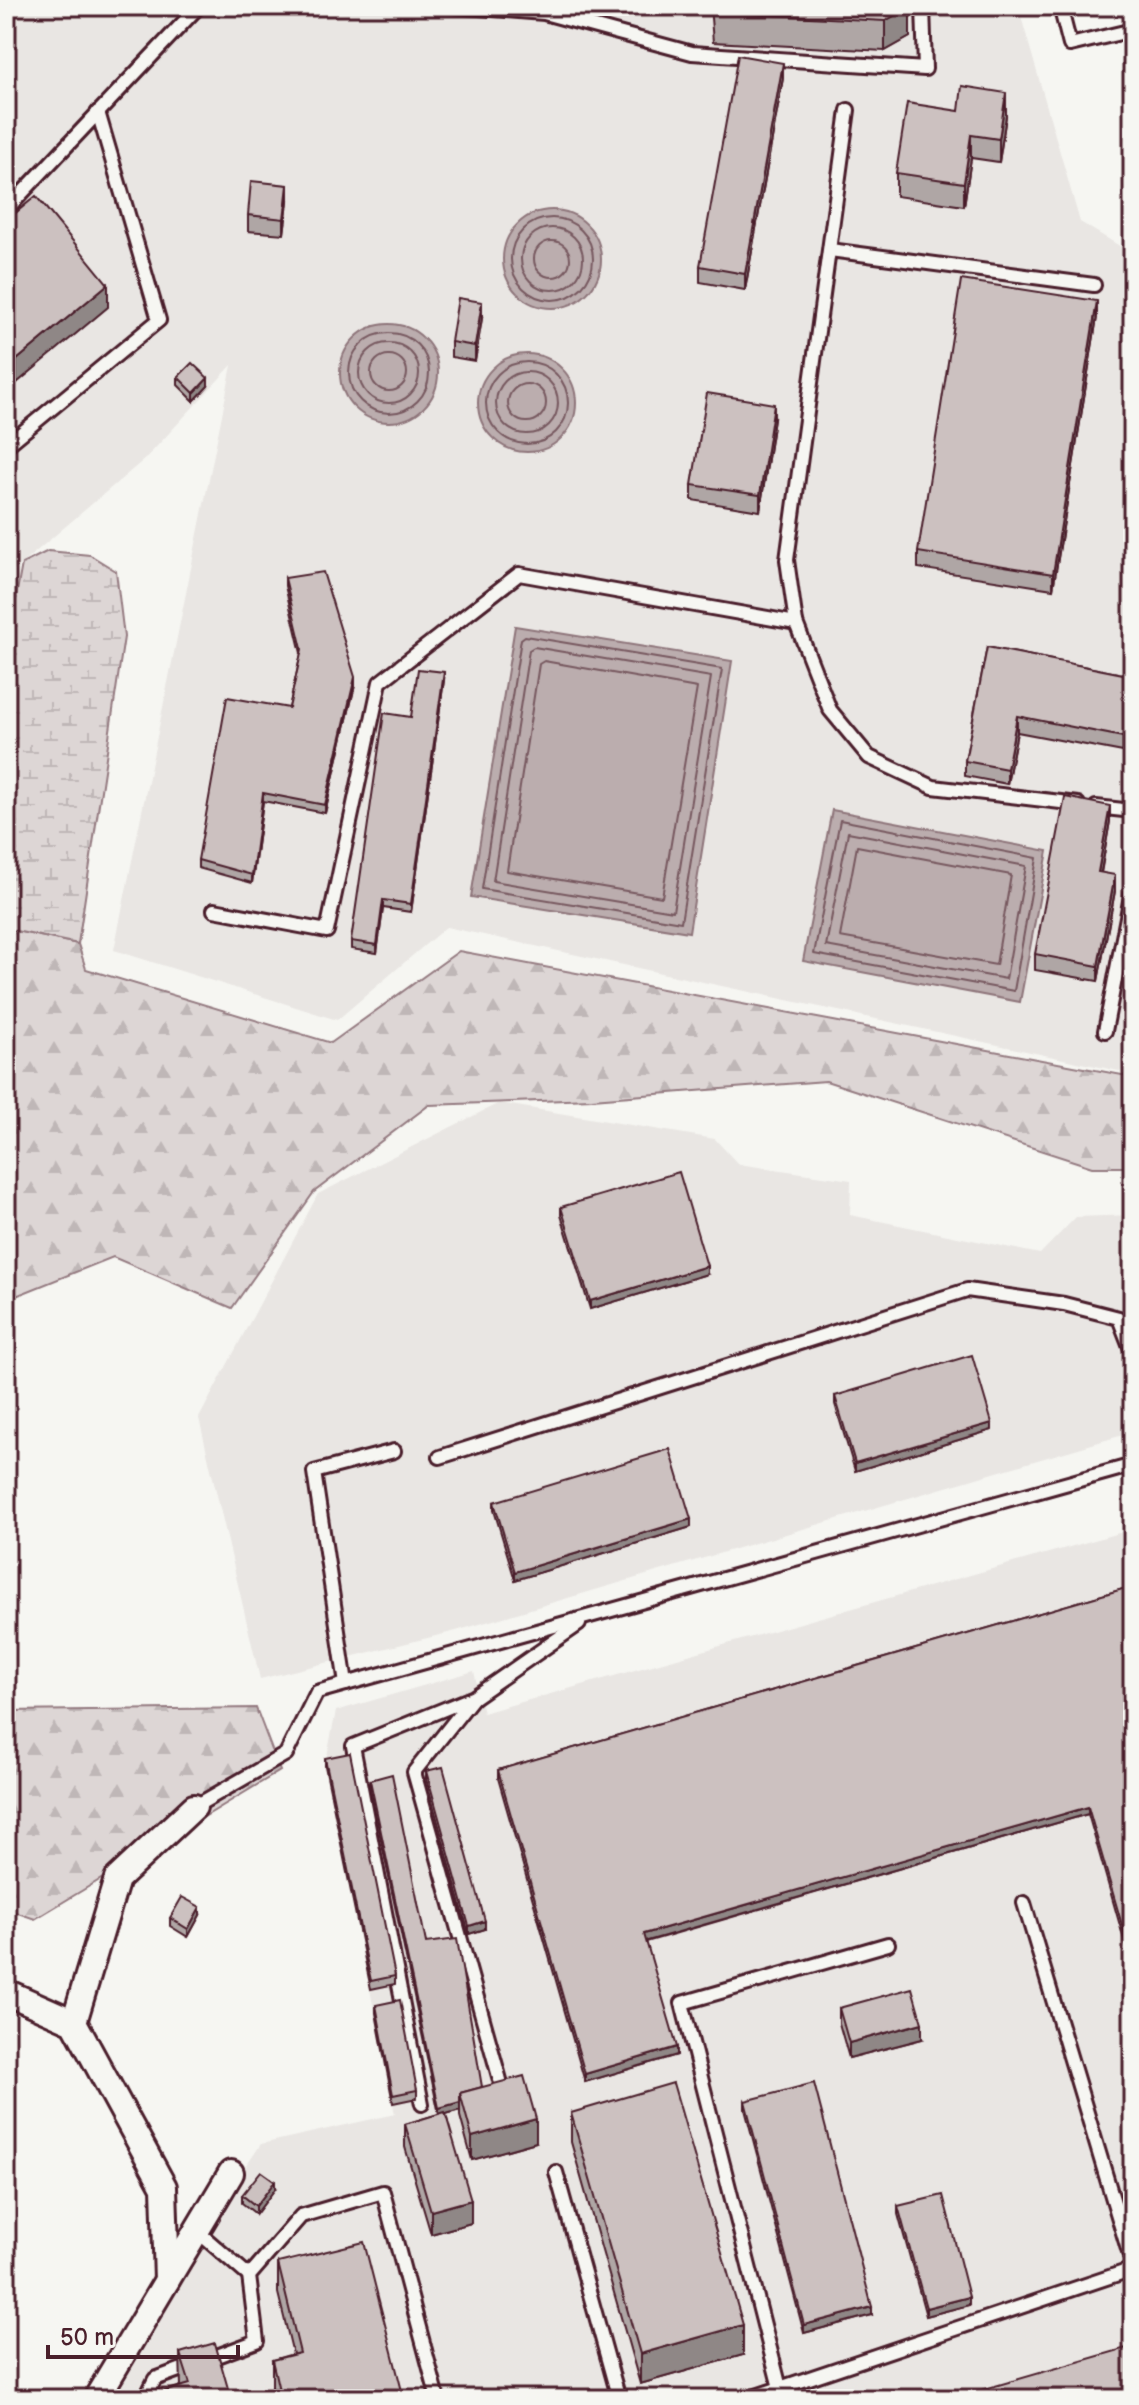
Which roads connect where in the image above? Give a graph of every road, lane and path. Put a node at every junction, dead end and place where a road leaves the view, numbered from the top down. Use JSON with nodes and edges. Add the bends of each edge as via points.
{"nodes":[{"id":1,"x":199,"y":6,"type":"edge"},
{"id":2,"x":452,"y":6,"type":"edge"},
{"id":3,"x":923,"y":6,"type":"edge"},
{"id":4,"x":1060,"y":6,"type":"edge"},
{"id":5,"x":1133,"y":30,"type":"edge"},
{"id":6,"x":848,"y":110,"type":"dead end"},
{"id":7,"x":98,"y":112,"type":"junction"},
{"id":8,"x":6,"y":210,"type":"edge"},
{"id":9,"x":830,"y":250,"type":"junction"},
{"id":10,"x":1094,"y":285,"type":"dead end"},
{"id":11,"x":6,"y":446,"type":"edge"},
{"id":12,"x":796,"y":623,"type":"junction"},
{"id":13,"x":1133,"y":811,"type":"edge"},
{"id":14,"x":1133,"y":886,"type":"edge"},
{"id":15,"x":214,"y":910,"type":"dead end"},
{"id":16,"x":1105,"y":1031,"type":"dead end"},
{"id":17,"x":1133,"y":1354,"type":"edge"},
{"id":18,"x":394,"y":1451,"type":"dead end"},
{"id":19,"x":440,"y":1457,"type":"dead end"},
{"id":20,"x":1133,"y":1465,"type":"edge"},
{"id":21,"x":588,"y":1617,"type":"junction"},
{"id":22,"x":346,"y":1684,"type":"junction"},
{"id":23,"x":474,"y":1697,"type":"junction"},
{"id":24,"x":194,"y":1807,"type":"joint"},
{"id":25,"x":1024,"y":1903,"type":"dead end"},
{"id":26,"x":888,"y":1944,"type":"dead end"},
{"id":27,"x":6,"y":1992,"type":"edge"},
{"id":28,"x":74,"y":2022,"type":"junction"},
{"id":29,"x":500,"y":2080,"type":"edge"},
{"id":30,"x":422,"y":2104,"type":"dead end"},
{"id":31,"x":556,"y":2172,"type":"dead end"},
{"id":32,"x":231,"y":2173,"type":"dead end"},
{"id":33,"x":197,"y":2231,"type":"junction"},
{"id":34,"x":1133,"y":2267,"type":"edge"},
{"id":35,"x":249,"y":2276,"type":"junction"},
{"id":36,"x":167,"y":2280,"type":"junction"},
{"id":37,"x":780,"y":2388,"type":"junction"},
{"id":38,"x":96,"y":2399,"type":"edge"},
{"id":39,"x":145,"y":2399,"type":"edge"},
{"id":40,"x":438,"y":2399,"type":"edge"},
{"id":41,"x":619,"y":2399,"type":"edge"},
{"id":42,"x":747,"y":2399,"type":"edge"}],
"edges":[{"from":1,"to":7,"type":"lane"},
{"from":2,"to":3,"type":"lane","via":[[544,13],[692,53],[925,69]]},
{"from":4,"to":5,"type":"lane","via":[[1070,45]]},
{"from":6,"to":9,"type":"lane"},
{"from":7,"to":8,"type":"lane"},
{"from":7,"to":11,"type":"lane","via":[[159,320]]},
{"from":9,"to":10,"type":"lane"},
{"from":9,"to":12,"type":"lane","via":[[787,560]]},
{"from":12,"to":13,"type":"lane","via":[[830,710],[869,757],[933,787]]},
{"from":12,"to":15,"type":"lane","via":[[519,574],[380,682],[327,931]]},
{"from":14,"to":16,"type":"lane"},
{"from":17,"to":19,"type":"lane","via":[[1119,1318],[967,1290]]},
{"from":18,"to":22,"type":"lane","via":[[314,1472]]},
{"from":20,"to":21,"type":"lane"},
{"from":21,"to":22,"type":"lane"},
{"from":21,"to":23,"type":"lane"},
{"from":22,"to":24,"type":"lane","via":[[317,1692],[286,1754]]},
{"from":23,"to":29,"type":"lane","via":[[414,1772]]},
{"from":23,"to":30,"type":"lane","via":[[353,1746]]},
{"from":24,"to":28,"type":"street","via":[[117,1879]]},
{"from":25,"to":34,"type":"lane"},
{"from":26,"to":37,"type":"lane","via":[[682,2003]]},
{"from":27,"to":28,"type":"street"},
{"from":28,"to":36,"type":"street","via":[[164,2187]]},
{"from":31,"to":41,"type":"lane"},
{"from":32,"to":33,"type":"street"},
{"from":33,"to":35,"type":"lane"},
{"from":33,"to":36,"type":"street"},
{"from":34,"to":37,"type":"lane"},
{"from":35,"to":39,"type":"lane","via":[[257,2341],[155,2379]]},
{"from":35,"to":40,"type":"lane","via":[[301,2216],[383,2192]]},
{"from":36,"to":38,"type":"street"},
{"from":37,"to":42,"type":"lane"}]}
